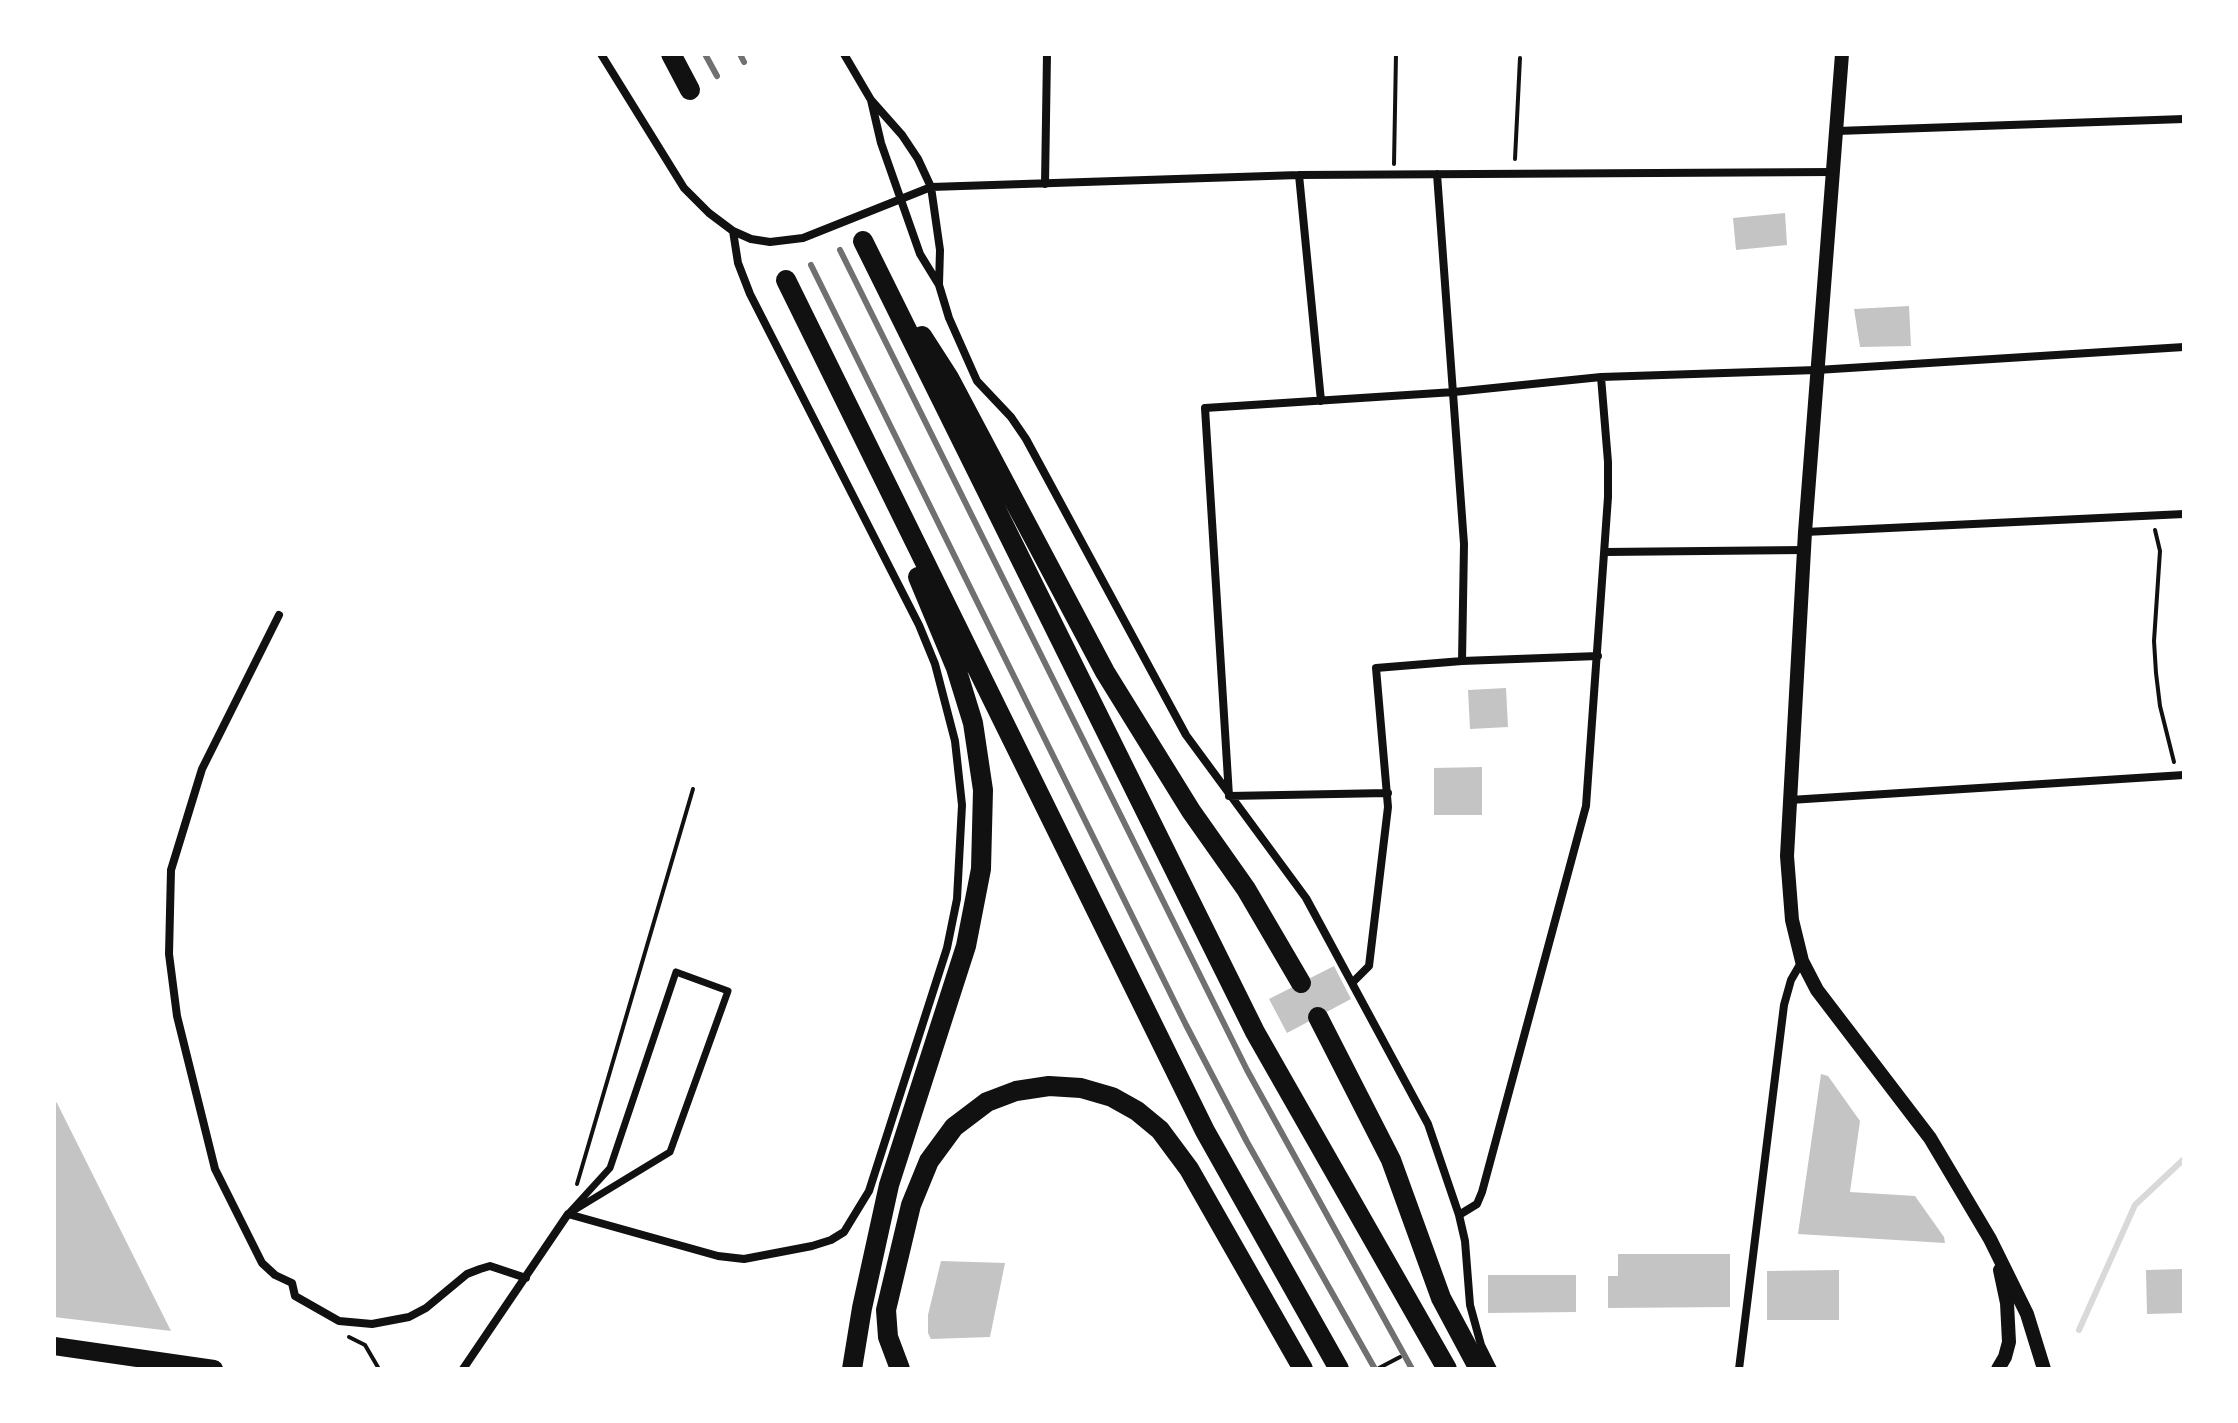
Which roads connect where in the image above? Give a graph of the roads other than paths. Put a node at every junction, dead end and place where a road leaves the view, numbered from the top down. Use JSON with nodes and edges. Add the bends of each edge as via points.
{"nodes":[{"id":1,"x":601,"y":54,"type":"edge"},
{"id":2,"x":671,"y":54,"type":"edge"},
{"id":3,"x":844,"y":54,"type":"edge"},
{"id":4,"x":1047,"y":54,"type":"edge"},
{"id":5,"x":1842,"y":54,"type":"edge"},
{"id":6,"x":690,"y":90,"type":"dead end"},
{"id":7,"x":871,"y":100,"type":"junction"},
{"id":8,"x":2184,"y":119,"type":"edge"},
{"id":9,"x":1837,"y":131,"type":"junction"},
{"id":10,"x":1833,"y":172,"type":"junction"},
{"id":11,"x":1437,"y":174,"type":"junction"},
{"id":12,"x":1299,"y":175,"type":"junction"},
{"id":13,"x":1045,"y":184,"type":"junction"},
{"id":14,"x":931,"y":187,"type":"junction"},
{"id":15,"x":901,"y":197,"type":"junction"},
{"id":16,"x":733,"y":231,"type":"junction"},
{"id":17,"x":786,"y":280,"type":"dead end"},
{"id":18,"x":939,"y":285,"type":"junction"},
{"id":19,"x":2184,"y":347,"type":"edge"},
{"id":20,"x":1817,"y":370,"type":"junction"},
{"id":21,"x":1601,"y":377,"type":"junction"},
{"id":22,"x":1454,"y":392,"type":"junction"},
{"id":23,"x":1321,"y":401,"type":"junction"},
{"id":24,"x":862,"y":431,"type":"junction"},
{"id":25,"x":2184,"y":514,"type":"edge"},
{"id":26,"x":1805,"y":532,"type":"junction"},
{"id":27,"x":1804,"y":550,"type":"junction"},
{"id":28,"x":1605,"y":552,"type":"junction"},
{"id":29,"x":279,"y":615,"type":"dead end"},
{"id":30,"x":1598,"y":656,"type":"junction"},
{"id":31,"x":1462,"y":661,"type":"junction"},
{"id":32,"x":2181,"y":775,"type":"edge"},
{"id":33,"x":1388,"y":793,"type":"junction"},
{"id":34,"x":1229,"y":796,"type":"junction"},
{"id":35,"x":1790,"y":800,"type":"junction"},
{"id":36,"x":1802,"y":961,"type":"junction"},
{"id":37,"x":1353,"y":982,"type":"junction"},
{"id":38,"x":1301,"y":983,"type":"dead end"},
{"id":39,"x":1318,"y":1017,"type":"dead end"},
{"id":40,"x":568,"y":1214,"type":"junction"},
{"id":41,"x":1459,"y":1215,"type":"junction"},
{"id":42,"x":1990,"y":1239,"type":"junction"},
{"id":43,"x":526,"y":1278,"type":"junction"},
{"id":44,"x":856,"y":1341,"type":"junction"},
{"id":45,"x":54,"y":1346,"type":"edge"},
{"id":46,"x":133,"y":1363,"type":"edge"},
{"id":47,"x":214,"y":1369,"type":"edge"},
{"id":48,"x":463,"y":1369,"type":"edge"},
{"id":49,"x":836,"y":1369,"type":"edge"},
{"id":50,"x":852,"y":1369,"type":"edge"},
{"id":51,"x":900,"y":1369,"type":"edge"},
{"id":52,"x":1303,"y":1369,"type":"edge"},
{"id":53,"x":1339,"y":1369,"type":"edge"},
{"id":54,"x":1447,"y":1369,"type":"edge"},
{"id":55,"x":1479,"y":1369,"type":"edge"},
{"id":56,"x":1493,"y":1369,"type":"edge"},
{"id":57,"x":1739,"y":1369,"type":"edge"},
{"id":58,"x":1998,"y":1369,"type":"edge"},
{"id":59,"x":2044,"y":1369,"type":"edge"}],
"edges":[{"from":1,"to":16,"type":"street","via":[[684,188]]},
{"from":2,"to":6,"type":"highway"},
{"from":3,"to":7,"type":"street"},
{"from":4,"to":13,"type":"street"},
{"from":5,"to":9,"type":"street"},
{"from":7,"to":14,"type":"street","via":[[902,135]]},
{"from":7,"to":15,"type":"street"},
{"from":8,"to":9,"type":"street"},
{"from":9,"to":10,"type":"street"},
{"from":10,"to":11,"type":"street"},
{"from":10,"to":20,"type":"street"},
{"from":11,"to":12,"type":"street"},
{"from":11,"to":22,"type":"street"},
{"from":12,"to":13,"type":"street"},
{"from":12,"to":23,"type":"street"},
{"from":13,"to":14,"type":"street"},
{"from":14,"to":15,"type":"street"},
{"from":14,"to":18,"type":"street"},
{"from":15,"to":16,"type":"street","via":[[803,238],[770,242]]},
{"from":15,"to":18,"type":"street","via":[[920,254]]},
{"from":16,"to":40,"type":"street","via":[[750,294],[935,664],[960,774],[957,899],[947,948],[869,1191],[844,1232],[812,1246],[744,1259]]},
{"from":17,"to":24,"type":"highway"},
{"from":18,"to":34,"type":"street","via":[[977,381],[1026,439],[1186,735]]},
{"from":19,"to":20,"type":"street"},
{"from":20,"to":21,"type":"street"},
{"from":20,"to":26,"type":"street"},
{"from":21,"to":22,"type":"street"},
{"from":21,"to":28,"type":"street","via":[[1608,462]]},
{"from":22,"to":23,"type":"street"},
{"from":22,"to":31,"type":"street","via":[[1464,544]]},
{"from":23,"to":34,"type":"street","via":[[1205,408]]},
{"from":24,"to":44,"type":"highway","via":[[965,695],[979,756],[984,828],[971,926],[889,1185]]},
{"from":24,"to":53,"type":"highway","via":[[1205,1131]]},
{"from":25,"to":26,"type":"street"},
{"from":26,"to":27,"type":"street"},
{"from":27,"to":28,"type":"street"},
{"from":27,"to":35,"type":"street"},
{"from":28,"to":30,"type":"street"},
{"from":29,"to":43,"type":"street","via":[[202,769],[171,870],[169,954],[177,1016],[215,1169],[262,1263],[292,1283],[295,1296],[339,1321],[372,1324],[409,1317],[467,1274],[490,1266]]},
{"from":30,"to":31,"type":"street"},
{"from":30,"to":41,"type":"street","via":[[1590,779],[1580,832],[1482,1192],[1477,1204]]},
{"from":31,"to":33,"type":"street","via":[[1376,668]]},
{"from":32,"to":35,"type":"street"},
{"from":33,"to":34,"type":"street"},
{"from":33,"to":37,"type":"street","via":[[1369,966]]},
{"from":34,"to":37,"type":"street","via":[[1306,898]]},
{"from":35,"to":36,"type":"street","via":[[1788,883]]},
{"from":36,"to":42,"type":"street","via":[[1828,1005],[1930,1138]]},
{"from":36,"to":57,"type":"street","via":[[1784,1005]]},
{"from":37,"to":41,"type":"street","via":[[1428,1124]]},
{"from":38,"to":54,"type":"highway","via":[[1120,696],[949,378],[863,241],[1255,1032]]},
{"from":39,"to":55,"type":"highway","via":[[1391,1160],[1441,1298]]},
{"from":40,"to":40,"type":"street","via":[[670,1152],[728,991],[676,972],[610,1168]]},
{"from":40,"to":43,"type":"street"},
{"from":41,"to":56,"type":"street","via":[[1470,1305]]},
{"from":42,"to":58,"type":"street","via":[[2009,1323],[2009,1342]]},
{"from":42,"to":59,"type":"street","via":[[2027,1314]]},
{"from":43,"to":48,"type":"street"},
{"from":44,"to":49,"type":"highway"},
{"from":44,"to":50,"type":"highway"},
{"from":45,"to":46,"type":"main road"},
{"from":46,"to":47,"type":"main road"},
{"from":51,"to":52,"type":"highway","via":[[888,1337],[886,1310],[921,1175],[944,1138],[975,1110],[1001,1096],[1049,1086],[1112,1097],[1160,1130],[1189,1169]]}]}
